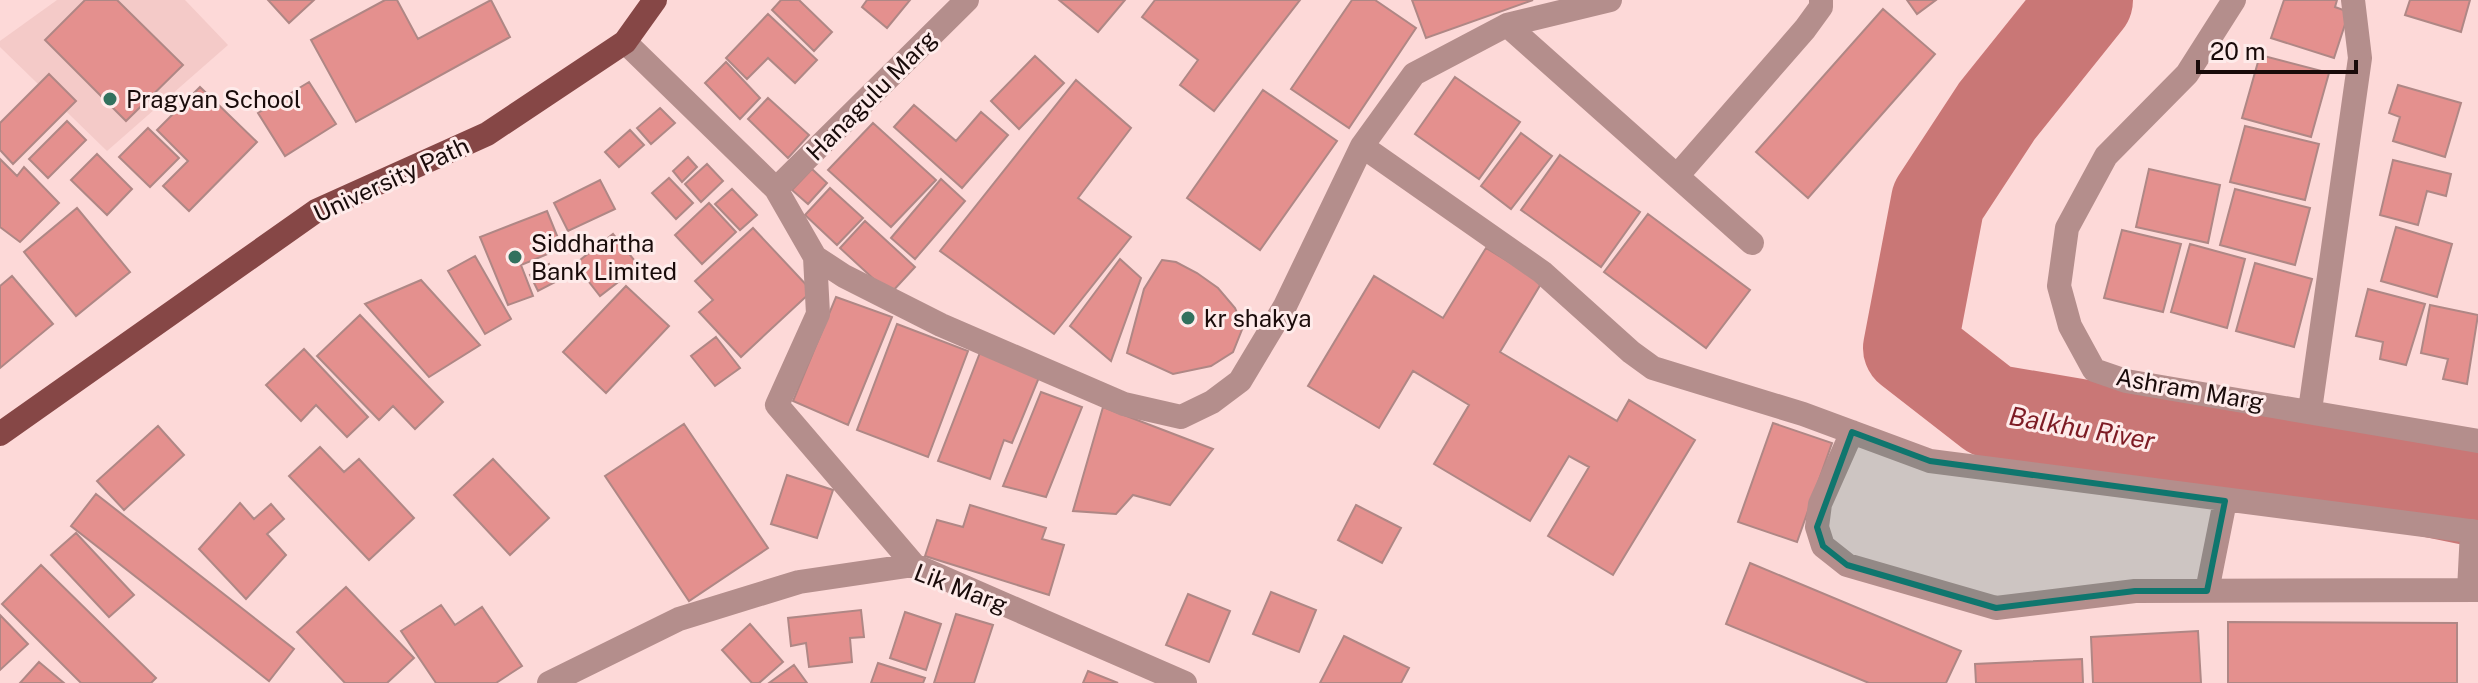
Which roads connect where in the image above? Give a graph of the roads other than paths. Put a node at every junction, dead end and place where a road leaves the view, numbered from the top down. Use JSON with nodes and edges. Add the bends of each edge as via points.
{"nodes":[{"id":1,"x":655,"y":0,"type":"edge"},
{"id":2,"x":967,"y":0,"type":"edge"},
{"id":3,"x":1610,"y":0,"type":"edge"},
{"id":4,"x":1821,"y":0,"type":"edge"},
{"id":5,"x":2234,"y":0,"type":"edge"},
{"id":6,"x":2353,"y":0,"type":"edge"},
{"id":7,"x":1507,"y":25,"type":"junction"},
{"id":8,"x":625,"y":42,"type":"junction"},
{"id":9,"x":1362,"y":146,"type":"junction"},
{"id":10,"x":1677,"y":176,"type":"junction"},
{"id":11,"x":776,"y":189,"type":"junction"},
{"id":12,"x":1752,"y":243,"type":"dead end"},
{"id":13,"x":815,"y":257,"type":"junction"},
{"id":14,"x":2310,"y":410,"type":"junction"},
{"id":15,"x":1852,"y":432,"type":"junction"},
{"id":16,"x":0,"y":434,"type":"edge"},
{"id":17,"x":2478,"y":441,"type":"edge"},
{"id":18,"x":2225,"y":501,"type":"junction"},
{"id":19,"x":2475,"y":531,"type":"edge"},
{"id":20,"x":914,"y":565,"type":"junction"},
{"id":21,"x":2473,"y":590,"type":"edge"},
{"id":22,"x":2207,"y":591,"type":"junction"},
{"id":23,"x":549,"y":683,"type":"edge"},
{"id":24,"x":1185,"y":683,"type":"edge"}],
"edges":[{"from":1,"to":8,"type":"main road","name":"University Path"},
{"from":2,"to":11,"type":"street","name":"Hanagulu Marg"},
{"from":3,"to":7,"type":"street"},
{"from":4,"to":10,"type":"street","via":[[1805,29]]},
{"from":5,"to":14,"type":"street","name":"Ashram Marg","via":[[2187,74],[2106,156],[2067,228],[2059,286],[2070,326],[2094,370],[2126,381]]},
{"from":6,"to":14,"type":"street","via":[[2360,58]]},
{"from":7,"to":9,"type":"street","via":[[1414,74]]},
{"from":7,"to":10,"type":"street"},
{"from":8,"to":11,"type":"street"},
{"from":8,"to":16,"type":"main road","name":"University Path","via":[[487,134],[316,211]]},
{"from":9,"to":13,"type":"street","via":[[1285,306],[1240,381],[1181,417],[1124,404],[941,325]]},
{"from":9,"to":15,"type":"street","via":[[1542,272],[1653,368]]},
{"from":10,"to":12,"type":"street"},
{"from":11,"to":13,"type":"street"},
{"from":13,"to":20,"type":"street","via":[[818,314],[777,405]]},
{"from":14,"to":17,"type":"street","name":"Ashram Marg"},
{"from":15,"to":18,"type":"street","via":[[1930,461]]},
{"from":15,"to":22,"type":"street","via":[[1820,504],[1817,527],[1823,546],[1847,565],[1996,608],[2135,591]]},
{"from":18,"to":19,"type":"street"},
{"from":18,"to":22,"type":"street"},
{"from":19,"to":21,"type":"street"},
{"from":20,"to":23,"type":"street","name":"Lik Marg","via":[[799,582],[679,619]]},
{"from":20,"to":24,"type":"street","name":"Lik Marg"},
{"from":21,"to":22,"type":"street"}]}
